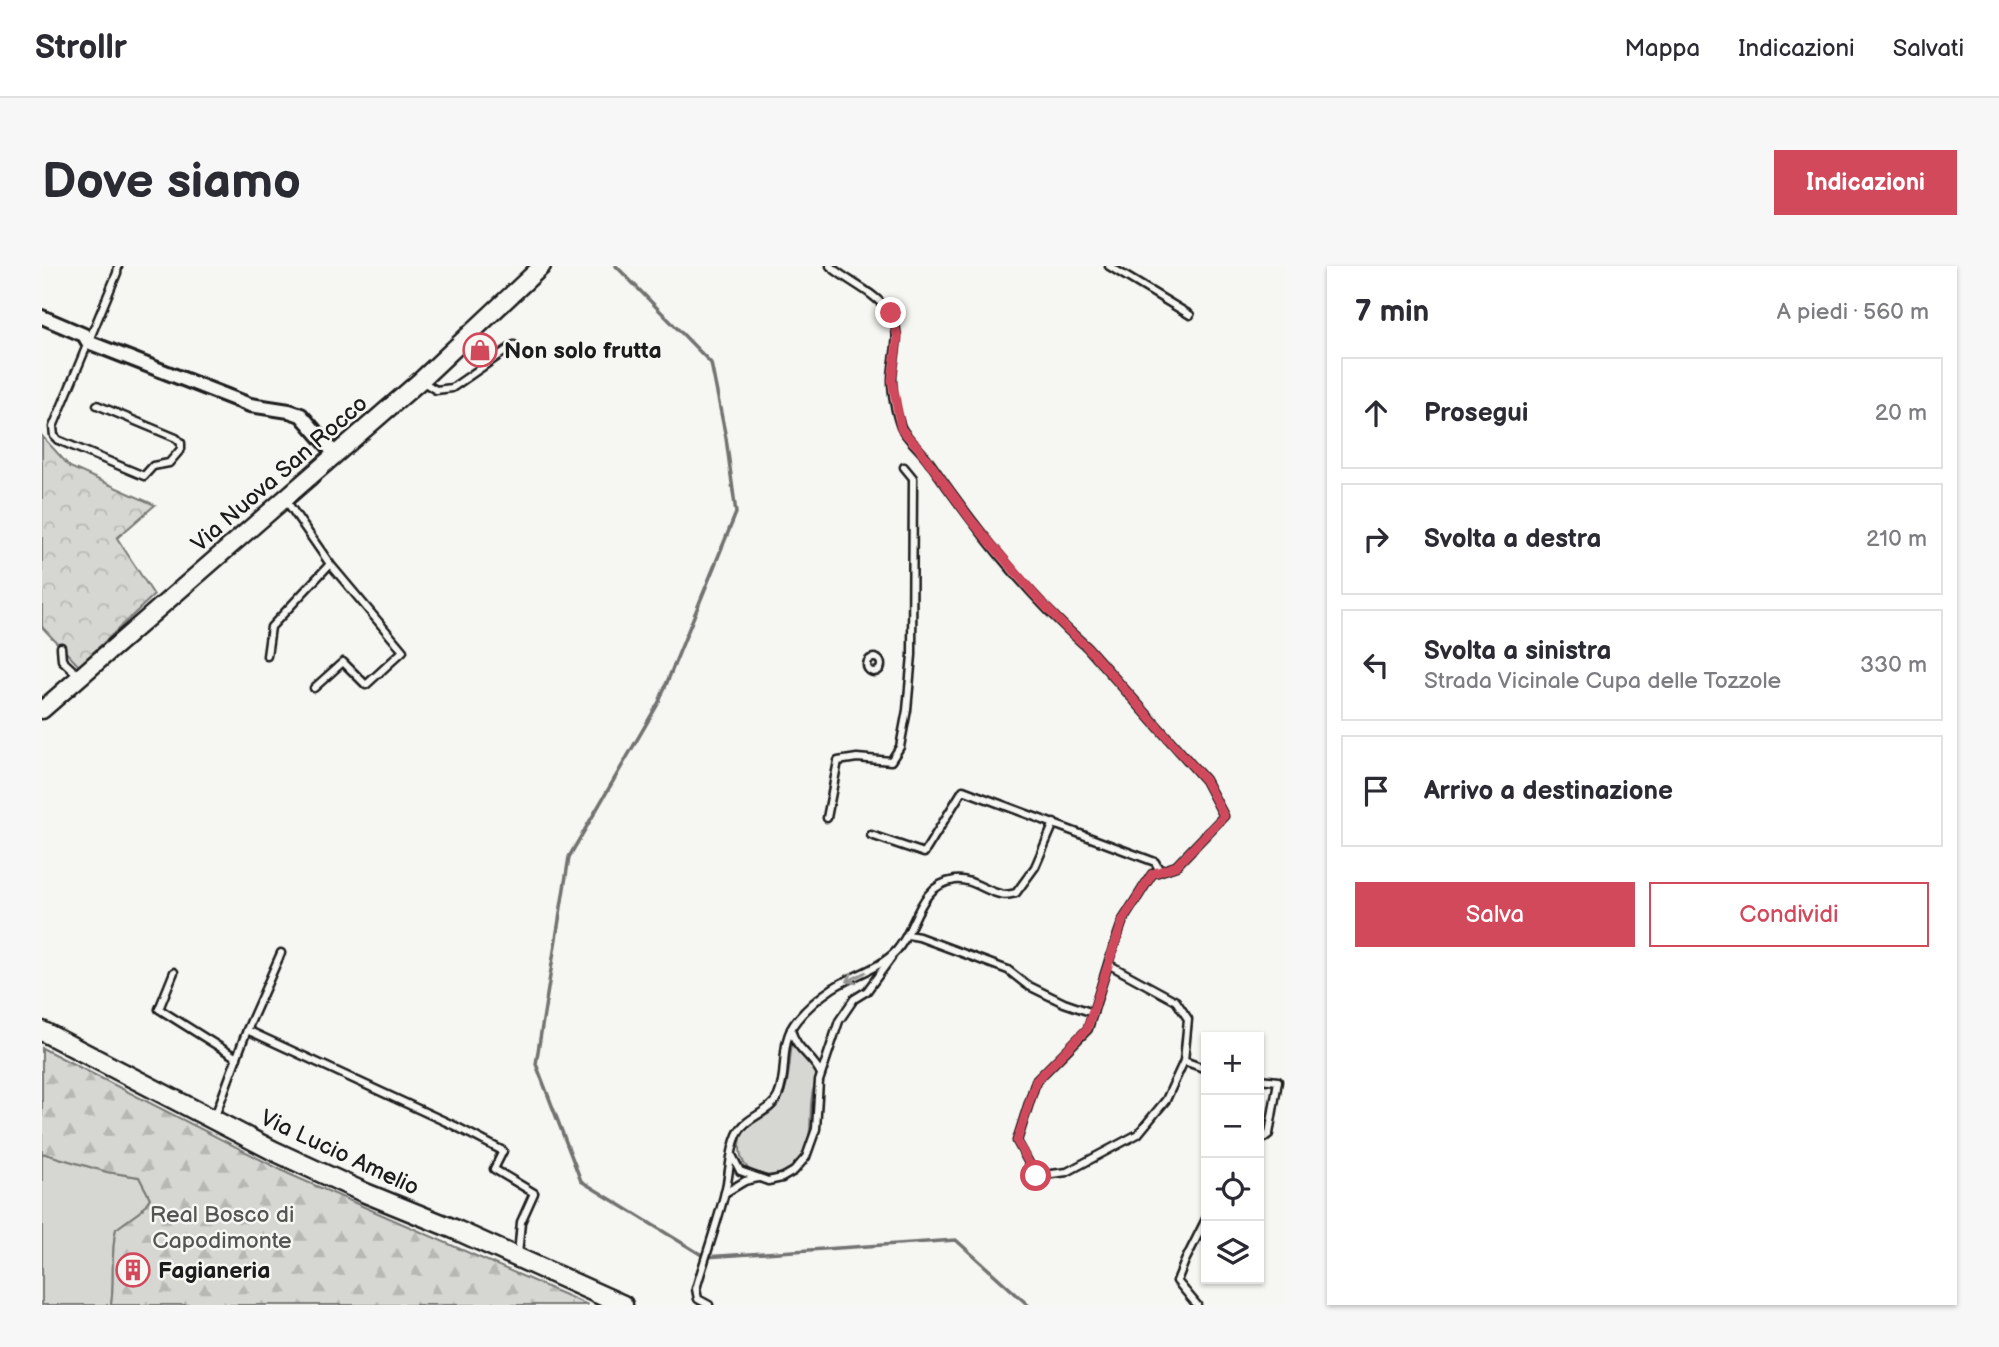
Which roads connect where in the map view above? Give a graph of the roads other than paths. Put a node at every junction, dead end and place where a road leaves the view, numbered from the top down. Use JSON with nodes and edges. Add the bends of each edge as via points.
{"nodes":[{"id":1,"x":118,"y":266,"type":"edge"},
{"id":2,"x":830,"y":266,"type":"edge"},
{"id":3,"x":1109,"y":266,"type":"edge"},
{"id":4,"x":537,"y":270,"type":"edge"},
{"id":5,"x":1190,"y":315,"type":"dead end"},
{"id":6,"x":42,"y":317,"type":"edge"},
{"id":7,"x":88,"y":342,"type":"junction"},
{"id":8,"x":514,"y":345,"type":"dead end"},
{"id":9,"x":421,"y":380,"type":"junction"},
{"id":10,"x":97,"y":405,"type":"dead end"},
{"id":11,"x":335,"y":454,"type":"junction"},
{"id":12,"x":904,"y":467,"type":"dead end"},
{"id":13,"x":284,"y":499,"type":"junction"},
{"id":14,"x":330,"y":564,"type":"junction"},
{"id":15,"x":61,"y":647,"type":"dead end"},
{"id":16,"x":267,"y":656,"type":"dead end"},
{"id":17,"x":81,"y":677,"type":"junction"},
{"id":18,"x":314,"y":688,"type":"dead end"},
{"id":19,"x":42,"y":710,"type":"edge"},
{"id":20,"x":828,"y":818,"type":"dead end"},
{"id":21,"x":1054,"y":823,"type":"junction"},
{"id":22,"x":871,"y":835,"type":"dead end"},
{"id":23,"x":1160,"y":871,"type":"junction"},
{"id":24,"x":908,"y":935,"type":"junction"},
{"id":25,"x":895,"y":952,"type":"junction"},
{"id":26,"x":281,"y":953,"type":"dead end"},
{"id":27,"x":1108,"y":964,"type":"junction"},
{"id":28,"x":174,"y":972,"type":"dead end"},
{"id":29,"x":1093,"y":1013,"type":"junction"},
{"id":30,"x":791,"y":1029,"type":"junction"},
{"id":31,"x":247,"y":1030,"type":"junction"},
{"id":32,"x":42,"y":1031,"type":"edge"},
{"id":33,"x":237,"y":1058,"type":"junction"},
{"id":34,"x":1184,"y":1061,"type":"junction"},
{"id":35,"x":1201,"y":1067,"type":"edge"},
{"id":36,"x":821,"y":1074,"type":"junction"},
{"id":37,"x":1264,"y":1080,"type":"edge"},
{"id":38,"x":214,"y":1119,"type":"junction"},
{"id":39,"x":1264,"y":1138,"type":"edge"},
{"id":40,"x":733,"y":1157,"type":"junction"},
{"id":41,"x":758,"y":1178,"type":"junction"},
{"id":42,"x":725,"y":1193,"type":"junction"},
{"id":43,"x":1205,"y":1221,"type":"edge"},
{"id":44,"x":517,"y":1259,"type":"junction"},
{"id":45,"x":623,"y":1305,"type":"edge"},
{"id":46,"x":709,"y":1305,"type":"edge"},
{"id":47,"x":1198,"y":1305,"type":"edge"}],
"edges":[{"from":1,"to":7,"type":"lane"},
{"from":2,"to":23,"type":"lane","via":[[891,313],[898,337],[893,388],[901,429],[1034,594],[1205,780],[1224,816],[1176,866]]},
{"from":3,"to":5,"type":"lane"},
{"from":4,"to":9,"type":"main road","name":"Via Nuova San Rocco"},
{"from":6,"to":7,"type":"street","via":[[84,335]]},
{"from":7,"to":10,"type":"lane","via":[[54,436],[144,476],[153,466],[169,463],[181,449],[176,438]]},
{"from":7,"to":11,"type":"street","via":[[250,405],[301,415]]},
{"from":8,"to":9,"type":"lane","via":[[452,388],[436,390]]},
{"from":9,"to":11,"type":"main road","name":"Via Nuova San Rocco"},
{"from":11,"to":13,"type":"main road","name":"Via Nuova San Rocco"},
{"from":12,"to":20,"type":"lane","via":[[913,478],[912,655],[900,747],[891,761],[838,761]]},
{"from":13,"to":14,"type":"lane"},
{"from":13,"to":17,"type":"main road","name":"Via Nuova San Rocco"},
{"from":14,"to":16,"type":"lane","via":[[271,627]]},
{"from":14,"to":18,"type":"lane","via":[[403,651],[366,685],[343,662]]},
{"from":15,"to":17,"type":"lane","via":[[62,660]]},
{"from":17,"to":19,"type":"main road","name":"Via Nuova San Rocco"},
{"from":21,"to":22,"type":"lane","via":[[963,790],[924,853]]},
{"from":21,"to":23,"type":"lane","via":[[1155,862]]},
{"from":21,"to":24,"type":"lane","via":[[1035,867],[1016,893],[1002,895],[956,879],[935,887],[917,910]]},
{"from":23,"to":27,"type":"lane","via":[[1152,874],[1123,920]]},
{"from":24,"to":25,"type":"lane"},
{"from":24,"to":29,"type":"lane","via":[[1008,970],[1027,985]]},
{"from":25,"to":30,"type":"lane","one_way":true,"via":[[833,988]]},
{"from":25,"to":36,"type":"lane","via":[[839,1021]]},
{"from":26,"to":31,"type":"lane"},
{"from":27,"to":29,"type":"lane"},
{"from":27,"to":34,"type":"lane","via":[[1176,1001],[1188,1019]]},
{"from":28,"to":33,"type":"lane","via":[[159,1009]]},
{"from":29,"to":34,"type":"lane","via":[[1087,1029],[1036,1081],[1017,1141],[1036,1176],[1068,1172],[1138,1135],[1166,1100]]},
{"from":30,"to":36,"type":"lane","via":[[798,1047],[816,1061]]},
{"from":30,"to":40,"type":"lane","via":[[777,1099],[737,1132]]},
{"from":31,"to":33,"type":"lane"},
{"from":31,"to":44,"type":"lane","via":[[503,1151],[494,1169],[534,1193],[521,1222]]},
{"from":32,"to":38,"type":"main road","name":"Via Lucio Amelio"},
{"from":33,"to":38,"type":"lane"},
{"from":34,"to":35,"type":"lane"},
{"from":36,"to":41,"type":"lane","via":[[816,1129],[806,1157],[782,1178]]},
{"from":37,"to":39,"type":"lane","via":[[1278,1081],[1269,1134]]},
{"from":38,"to":44,"type":"main road","name":"Via Lucio Amelio","via":[[363,1192]]},
{"from":40,"to":41,"type":"lane","via":[[740,1171]]},
{"from":40,"to":42,"type":"lane"},
{"from":41,"to":42,"type":"lane"},
{"from":42,"to":46,"type":"lane","via":[[695,1289],[698,1299]]},
{"from":43,"to":47,"type":"lane","via":[[1177,1281]]},
{"from":44,"to":45,"type":"main road","name":"Via Lucio Amelio"}]}
